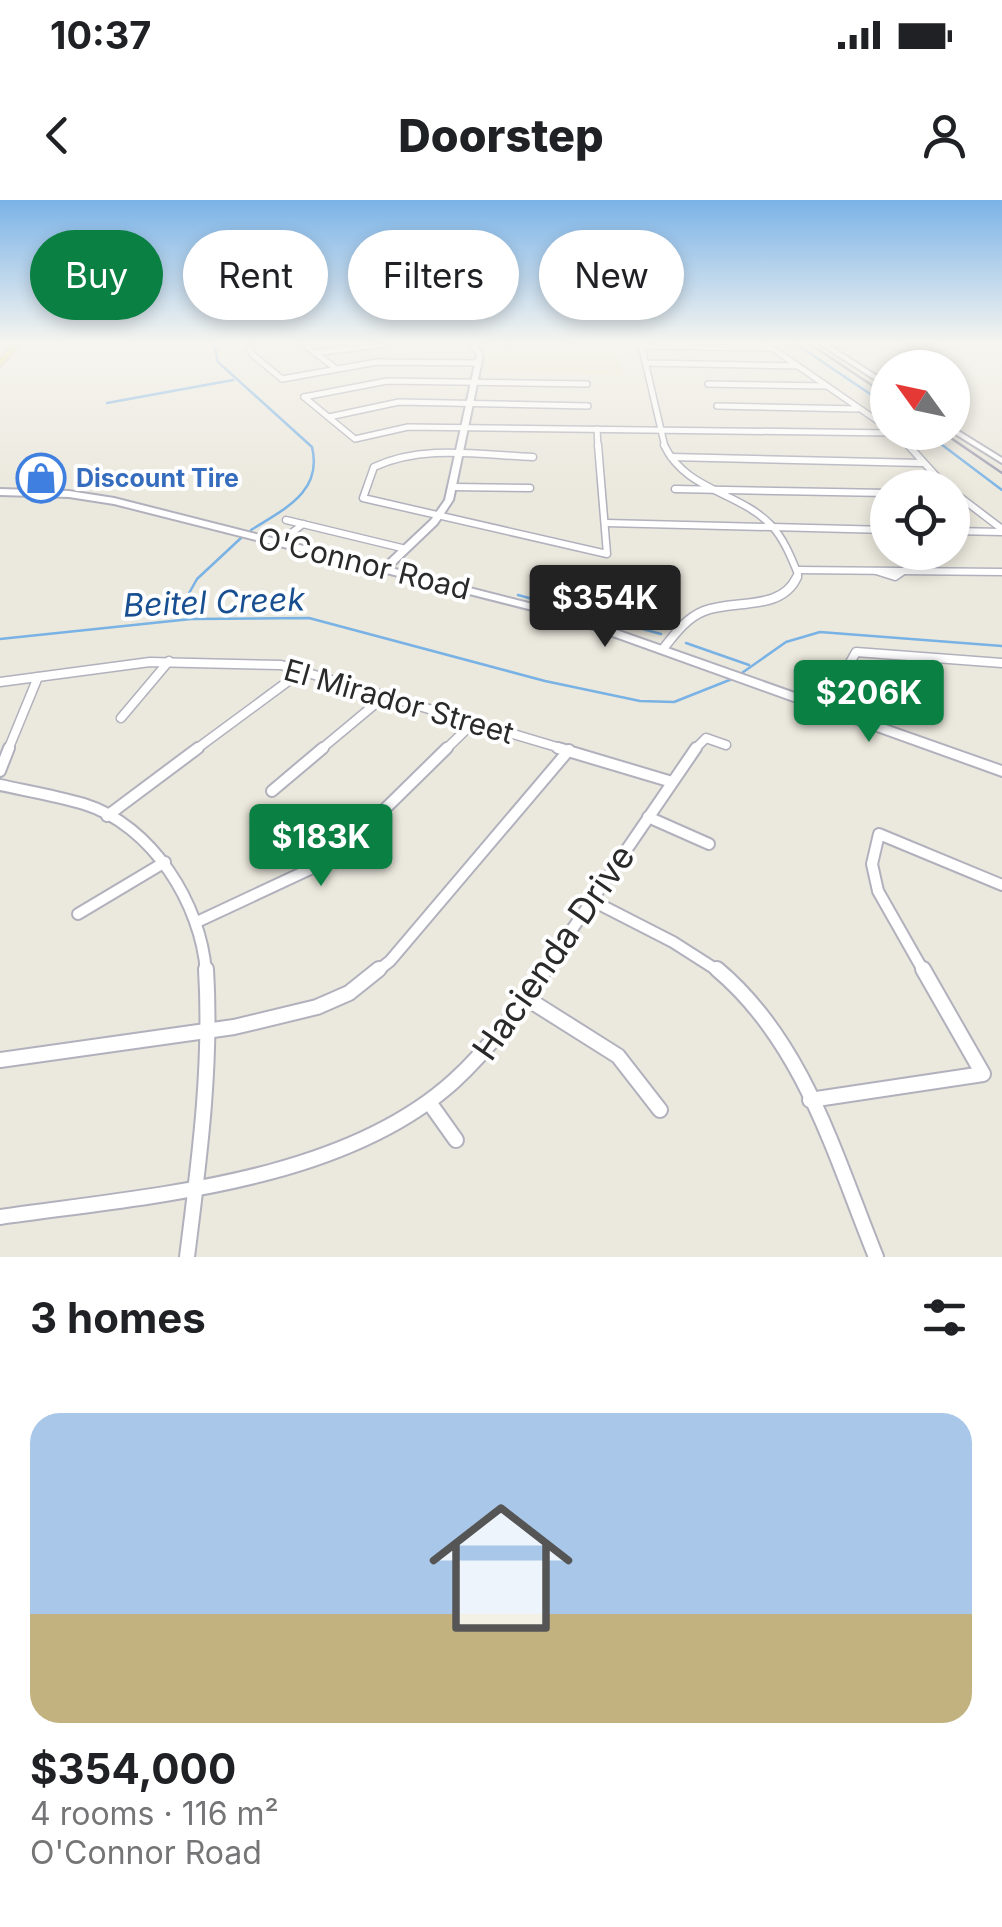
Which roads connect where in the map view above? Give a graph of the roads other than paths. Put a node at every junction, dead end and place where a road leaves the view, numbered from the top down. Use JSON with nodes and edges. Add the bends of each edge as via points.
{"nodes":[{"id":1,"x":323,"y":393,"type":"edge"},
{"id":2,"x":472,"y":393,"type":"edge"},
{"id":3,"x":653,"y":393,"type":"edge"},
{"id":4,"x":840,"y":393,"type":"edge"},
{"id":5,"x":470,"y":404,"type":"junction"},
{"id":6,"x":588,"y":406,"type":"dead end"},
{"id":7,"x":717,"y":406,"type":"dead end"},
{"id":8,"x":861,"y":409,"type":"junction"},
{"id":9,"x":870,"y":415,"type":"edge"},
{"id":10,"x":329,"y":416,"type":"junction"},
{"id":11,"x":464,"y":428,"type":"junction"},
{"id":12,"x":597,"y":429,"type":"junction"},
{"id":13,"x":661,"y":430,"type":"junction"},
{"id":14,"x":870,"y":431,"type":"edge"},
{"id":15,"x":970,"y":441,"type":"edge"},
{"id":16,"x":916,"y":450,"type":"edge"},
{"id":17,"x":459,"y":456,"type":"junction"},
{"id":18,"x":533,"y":457,"type":"dead end"},
{"id":19,"x":671,"y":458,"type":"junction"},
{"id":20,"x":1002,"y":461,"type":"edge"},
{"id":21,"x":922,"y":463,"type":"junction"},
{"id":22,"x":929,"y":470,"type":"edge"},
{"id":23,"x":453,"y":487,"type":"junction"},
{"id":24,"x":530,"y":488,"type":"dead end"},
{"id":25,"x":675,"y":489,"type":"dead end"},
{"id":26,"x":716,"y":490,"type":"junction"},
{"id":27,"x":0,"y":492,"type":"edge"},
{"id":28,"x":870,"y":494,"type":"edge"},
{"id":29,"x":970,"y":506,"type":"edge"},
{"id":30,"x":438,"y":517,"type":"junction"},
{"id":31,"x":286,"y":520,"type":"dead end"},
{"id":32,"x":606,"y":523,"type":"junction"},
{"id":33,"x":304,"y":524,"type":"junction"},
{"id":34,"x":773,"y":527,"type":"junction"},
{"id":35,"x":870,"y":530,"type":"edge"},
{"id":36,"x":1002,"y":530,"type":"edge"},
{"id":37,"x":970,"y":531,"type":"edge"},
{"id":38,"x":280,"y":542,"type":"junction"},
{"id":39,"x":406,"y":548,"type":"junction"},
{"id":40,"x":796,"y":567,"type":"junction"},
{"id":41,"x":385,"y":568,"type":"junction"},
{"id":42,"x":1002,"y":572,"type":"edge"},
{"id":43,"x":662,"y":649,"type":"junction"},
{"id":44,"x":169,"y":661,"type":"junction"},
{"id":45,"x":1002,"y":662,"type":"edge"},
{"id":46,"x":302,"y":671,"type":"junction"},
{"id":47,"x":38,"y":677,"type":"junction"},
{"id":48,"x":0,"y":682,"type":"edge"},
{"id":49,"x":386,"y":696,"type":"junction"},
{"id":50,"x":824,"y":707,"type":"junction"},
{"id":51,"x":122,"y":718,"type":"dead end"},
{"id":52,"x":474,"y":722,"type":"junction"},
{"id":53,"x":726,"y":745,"type":"dead end"},
{"id":54,"x":569,"y":750,"type":"junction"},
{"id":55,"x":0,"y":770,"type":"edge"},
{"id":56,"x":1002,"y":771,"type":"edge"},
{"id":57,"x":672,"y":782,"type":"junction"},
{"id":58,"x":0,"y":785,"type":"edge"},
{"id":59,"x":272,"y":791,"type":"dead end"},
{"id":60,"x":108,"y":816,"type":"junction"},
{"id":61,"x":648,"y":817,"type":"junction"},
{"id":62,"x":879,"y":834,"type":"joint"},
{"id":63,"x":709,"y":844,"type":"dead end"},
{"id":64,"x":165,"y":862,"type":"junction"},
{"id":65,"x":1002,"y":885,"type":"edge"},
{"id":66,"x":592,"y":900,"type":"junction"},
{"id":67,"x":78,"y":914,"type":"dead end"},
{"id":68,"x":199,"y":921,"type":"junction"},
{"id":69,"x":526,"y":998,"type":"junction"},
{"id":70,"x":211,"y":1031,"type":"junction"},
{"id":71,"x":0,"y":1060,"type":"edge"},
{"id":72,"x":810,"y":1100,"type":"junction"},
{"id":73,"x":429,"y":1102,"type":"junction"},
{"id":74,"x":660,"y":1110,"type":"dead end"},
{"id":75,"x":456,"y":1140,"type":"dead end"},
{"id":76,"x":194,"y":1187,"type":"junction"},
{"id":77,"x":0,"y":1218,"type":"edge"},
{"id":78,"x":187,"y":1257,"type":"edge"},
{"id":79,"x":876,"y":1257,"type":"edge"}],
"edges":[{"from":1,"to":10,"type":"street","via":[[304,397]]},
{"from":2,"to":5,"type":"main road"},
{"from":3,"to":13,"type":"street"},
{"from":4,"to":8,"type":"street"},
{"from":5,"to":6,"type":"street"},
{"from":5,"to":10,"type":"street","via":[[392,403]]},
{"from":5,"to":11,"type":"main road"},
{"from":7,"to":8,"type":"street"},
{"from":8,"to":9,"type":"street"},
{"from":10,"to":11,"type":"street","via":[[354,438],[401,428]]},
{"from":11,"to":12,"type":"street"},
{"from":11,"to":17,"type":"main road"},
{"from":12,"to":13,"type":"street"},
{"from":12,"to":32,"type":"street"},
{"from":13,"to":14,"type":"street"},
{"from":13,"to":19,"type":"street"},
{"from":15,"to":20,"type":"main road"},
{"from":16,"to":21,"type":"street"},
{"from":17,"to":18,"type":"street"},
{"from":17,"to":23,"type":"main road"},
{"from":17,"to":30,"type":"street","via":[[379,464],[363,496]]},
{"from":19,"to":21,"type":"street"},
{"from":19,"to":26,"type":"street"},
{"from":21,"to":22,"type":"street"},
{"from":23,"to":24,"type":"street"},
{"from":23,"to":30,"type":"main road"},
{"from":25,"to":26,"type":"street"},
{"from":26,"to":28,"type":"street"},
{"from":26,"to":34,"type":"street"},
{"from":27,"to":38,"type":"main road","name":"O'Connor Road","via":[[96,497]]},
{"from":29,"to":36,"type":"street"},
{"from":30,"to":32,"type":"street","via":[[606,554]]},
{"from":30,"to":39,"type":"main road"},
{"from":31,"to":33,"type":"street"},
{"from":32,"to":34,"type":"street"},
{"from":33,"to":38,"type":"street"},
{"from":33,"to":39,"type":"street"},
{"from":34,"to":35,"type":"street"},
{"from":34,"to":40,"type":"street"},
{"from":36,"to":37,"type":"street"},
{"from":38,"to":41,"type":"main road","name":"O'Connor Road"},
{"from":39,"to":41,"type":"main road"},
{"from":40,"to":42,"type":"street","via":[[890,576],[905,570]]},
{"from":40,"to":43,"type":"street","via":[[794,585],[784,594],[706,610]]},
{"from":41,"to":43,"type":"main road","name":"O'Connor Road"},
{"from":43,"to":50,"type":"main road","name":"O'Connor Road"},
{"from":44,"to":46,"type":"street","name":"El Mirador Street"},
{"from":44,"to":47,"type":"street","name":"El Mirador Street"},
{"from":44,"to":51,"type":"street"},
{"from":45,"to":50,"type":"street","via":[[856,652]]},
{"from":46,"to":49,"type":"street","name":"El Mirador Street"},
{"from":46,"to":60,"type":"street"},
{"from":47,"to":48,"type":"street","name":"El Mirador Street"},
{"from":47,"to":55,"type":"street"},
{"from":49,"to":52,"type":"street","name":"El Mirador Street"},
{"from":49,"to":59,"type":"street"},
{"from":50,"to":56,"type":"main road","name":"O'Connor Road"},
{"from":52,"to":54,"type":"street","name":"El Mirador Street"},
{"from":52,"to":68,"type":"street","via":[[336,857]]},
{"from":53,"to":57,"type":"street","name":"Hacienda Drive","via":[[702,740]]},
{"from":54,"to":57,"type":"street","name":"El Mirador Street"},
{"from":54,"to":70,"type":"street","via":[[390,962],[364,983],[317,1008]]},
{"from":57,"to":61,"type":"street","name":"Hacienda Drive"},
{"from":58,"to":60,"type":"street","via":[[68,798]]},
{"from":60,"to":64,"type":"street"},
{"from":61,"to":63,"type":"street"},
{"from":61,"to":66,"type":"street","name":"Hacienda Drive"},
{"from":62,"to":65,"type":"street"},
{"from":62,"to":72,"type":"street","via":[[872,864],[878,891],[983,1074]]},
{"from":64,"to":67,"type":"street"},
{"from":64,"to":68,"type":"street"},
{"from":66,"to":69,"type":"street","name":"Hacienda Drive"},
{"from":66,"to":72,"type":"street","via":[[737,986],[784,1042]]},
{"from":68,"to":70,"type":"street"},
{"from":69,"to":73,"type":"street","name":"Hacienda Drive","via":[[481,1058]]},
{"from":69,"to":74,"type":"street","via":[[630,1063]]},
{"from":70,"to":71,"type":"street"},
{"from":70,"to":76,"type":"street"},
{"from":72,"to":79,"type":"street"},
{"from":73,"to":75,"type":"street"},
{"from":73,"to":76,"type":"street","name":"Hacienda Drive","via":[[331,1152]]},
{"from":76,"to":77,"type":"street","name":"Hacienda Drive"},
{"from":76,"to":78,"type":"street"}]}
